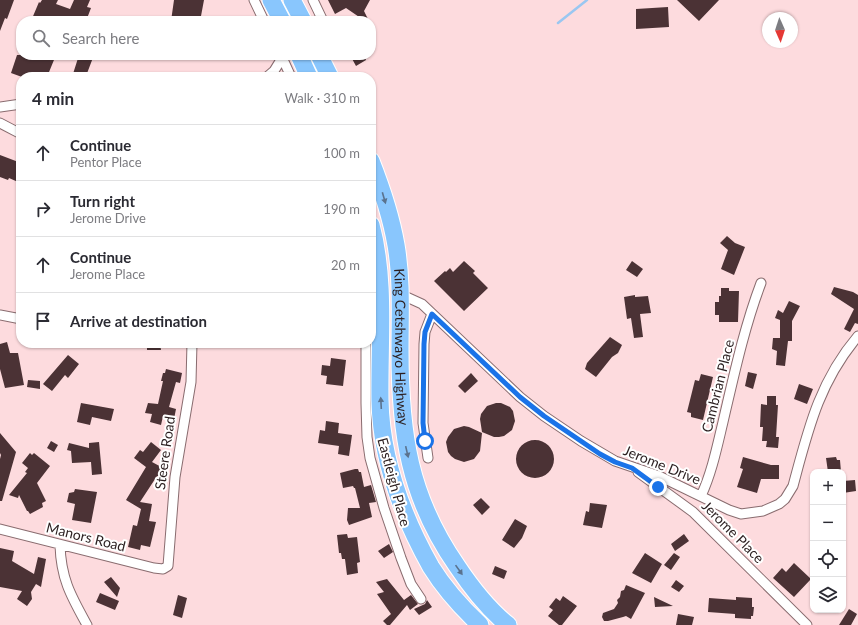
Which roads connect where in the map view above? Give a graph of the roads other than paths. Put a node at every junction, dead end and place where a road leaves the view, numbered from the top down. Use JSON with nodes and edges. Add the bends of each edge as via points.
{"nodes":[{"id":1,"x":254,"y":0,"type":"edge"},
{"id":2,"x":271,"y":0,"type":"edge"},
{"id":3,"x":292,"y":0,"type":"edge"},
{"id":4,"x":313,"y":0,"type":"edge"},
{"id":5,"x":262,"y":16,"type":"edge"},
{"id":6,"x":279,"y":16,"type":"edge"},
{"id":7,"x":300,"y":16,"type":"edge"},
{"id":8,"x":321,"y":16,"type":"edge"},
{"id":9,"x":284,"y":60,"type":"edge"},
{"id":10,"x":288,"y":60,"type":"edge"},
{"id":11,"x":291,"y":60,"type":"edge"},
{"id":12,"x":322,"y":60,"type":"edge"},
{"id":13,"x":273,"y":72,"type":"edge"},
{"id":14,"x":290,"y":72,"type":"edge"},
{"id":15,"x":304,"y":72,"type":"edge"},
{"id":16,"x":328,"y":72,"type":"edge"},
{"id":17,"x":16,"y":105,"type":"edge"},
{"id":18,"x":0,"y":107,"type":"edge"},
{"id":19,"x":0,"y":124,"type":"edge"},
{"id":20,"x":16,"y":132,"type":"edge"},
{"id":21,"x":376,"y":174,"type":"edge"},
{"id":22,"x":376,"y":252,"type":"edge"},
{"id":23,"x":761,"y":283,"type":"dead end"},
{"id":24,"x":400,"y":294,"type":"junction"},
{"id":25,"x":432,"y":314,"type":"junction"},
{"id":26,"x":0,"y":315,"type":"edge"},
{"id":27,"x":16,"y":318,"type":"edge"},
{"id":28,"x":858,"y":336,"type":"edge"},
{"id":29,"x":192,"y":348,"type":"edge"},
{"id":30,"x":366,"y":348,"type":"edge"},
{"id":31,"x":428,"y":458,"type":"dead end"},
{"id":32,"x":632,"y":468,"type":"junction"},
{"id":33,"x":701,"y":496,"type":"junction"},
{"id":34,"x":0,"y":529,"type":"edge"},
{"id":35,"x":60,"y":545,"type":"junction"},
{"id":36,"x":167,"y":568,"type":"joint"},
{"id":37,"x":420,"y":599,"type":"dead end"},
{"id":38,"x":87,"y":625,"type":"edge"},
{"id":39,"x":480,"y":625,"type":"edge"},
{"id":40,"x":508,"y":625,"type":"edge"},
{"id":41,"x":807,"y":625,"type":"edge"}],
"edges":[{"from":1,"to":5,"type":"street"},
{"from":2,"to":6,"type":"highway"},
{"from":3,"to":7,"type":"highway"},
{"from":4,"to":8,"type":"street"},
{"from":9,"to":13,"type":"street"},
{"from":10,"to":14,"type":"street"},
{"from":11,"to":15,"type":"highway"},
{"from":12,"to":16,"type":"highway"},
{"from":17,"to":18,"type":"street"},
{"from":19,"to":20,"type":"street"},
{"from":21,"to":24,"type":"highway","name":"King Cetshwayo Highway","one_way":true,"via":[[396,246]]},
{"from":39,"to":22,"type":"highway","name":"King Cetshwayo Highway","one_way":true,"via":[[432,568],[396,488],[383,432],[380,402],[380,280]]},
{"from":23,"to":33,"type":"street","name":"Cambrian Place","via":[[753,304],[712,466]]},
{"from":24,"to":25,"type":"street","name":"Jerome Drive","via":[[422,304]]},
{"from":24,"to":40,"type":"highway","name":"King Cetshwayo Highway","one_way":true,"via":[[402,424],[419,496],[450,557],[479,596]]},
{"from":25,"to":31,"type":"street","via":[[425,332],[424,344],[423,423]]},
{"from":25,"to":32,"type":"street","name":"Jerome Drive","via":[[520,397],[544,416],[600,454]]},
{"from":26,"to":27,"type":"street"},
{"from":28,"to":33,"type":"street","name":"Jerome Drive","via":[[827,380],[815,409],[793,486],[785,499],[763,512],[741,514]]},
{"from":29,"to":36,"type":"street","name":"Steere Road","via":[[191,382],[175,477]]},
{"from":30,"to":37,"type":"street","name":"Eastleigh Place","via":[[367,437],[370,458],[401,558]]},
{"from":32,"to":33,"type":"street","name":"Jerome Drive","via":[[659,476]]},
{"from":32,"to":41,"type":"street","name":"Jerome Place","via":[[693,512]]},
{"from":34,"to":35,"type":"street","name":"Manors Road"},
{"from":35,"to":36,"type":"street","name":"Manors Road","via":[[154,568]]},
{"from":35,"to":38,"type":"street","via":[[65,581]]}]}
